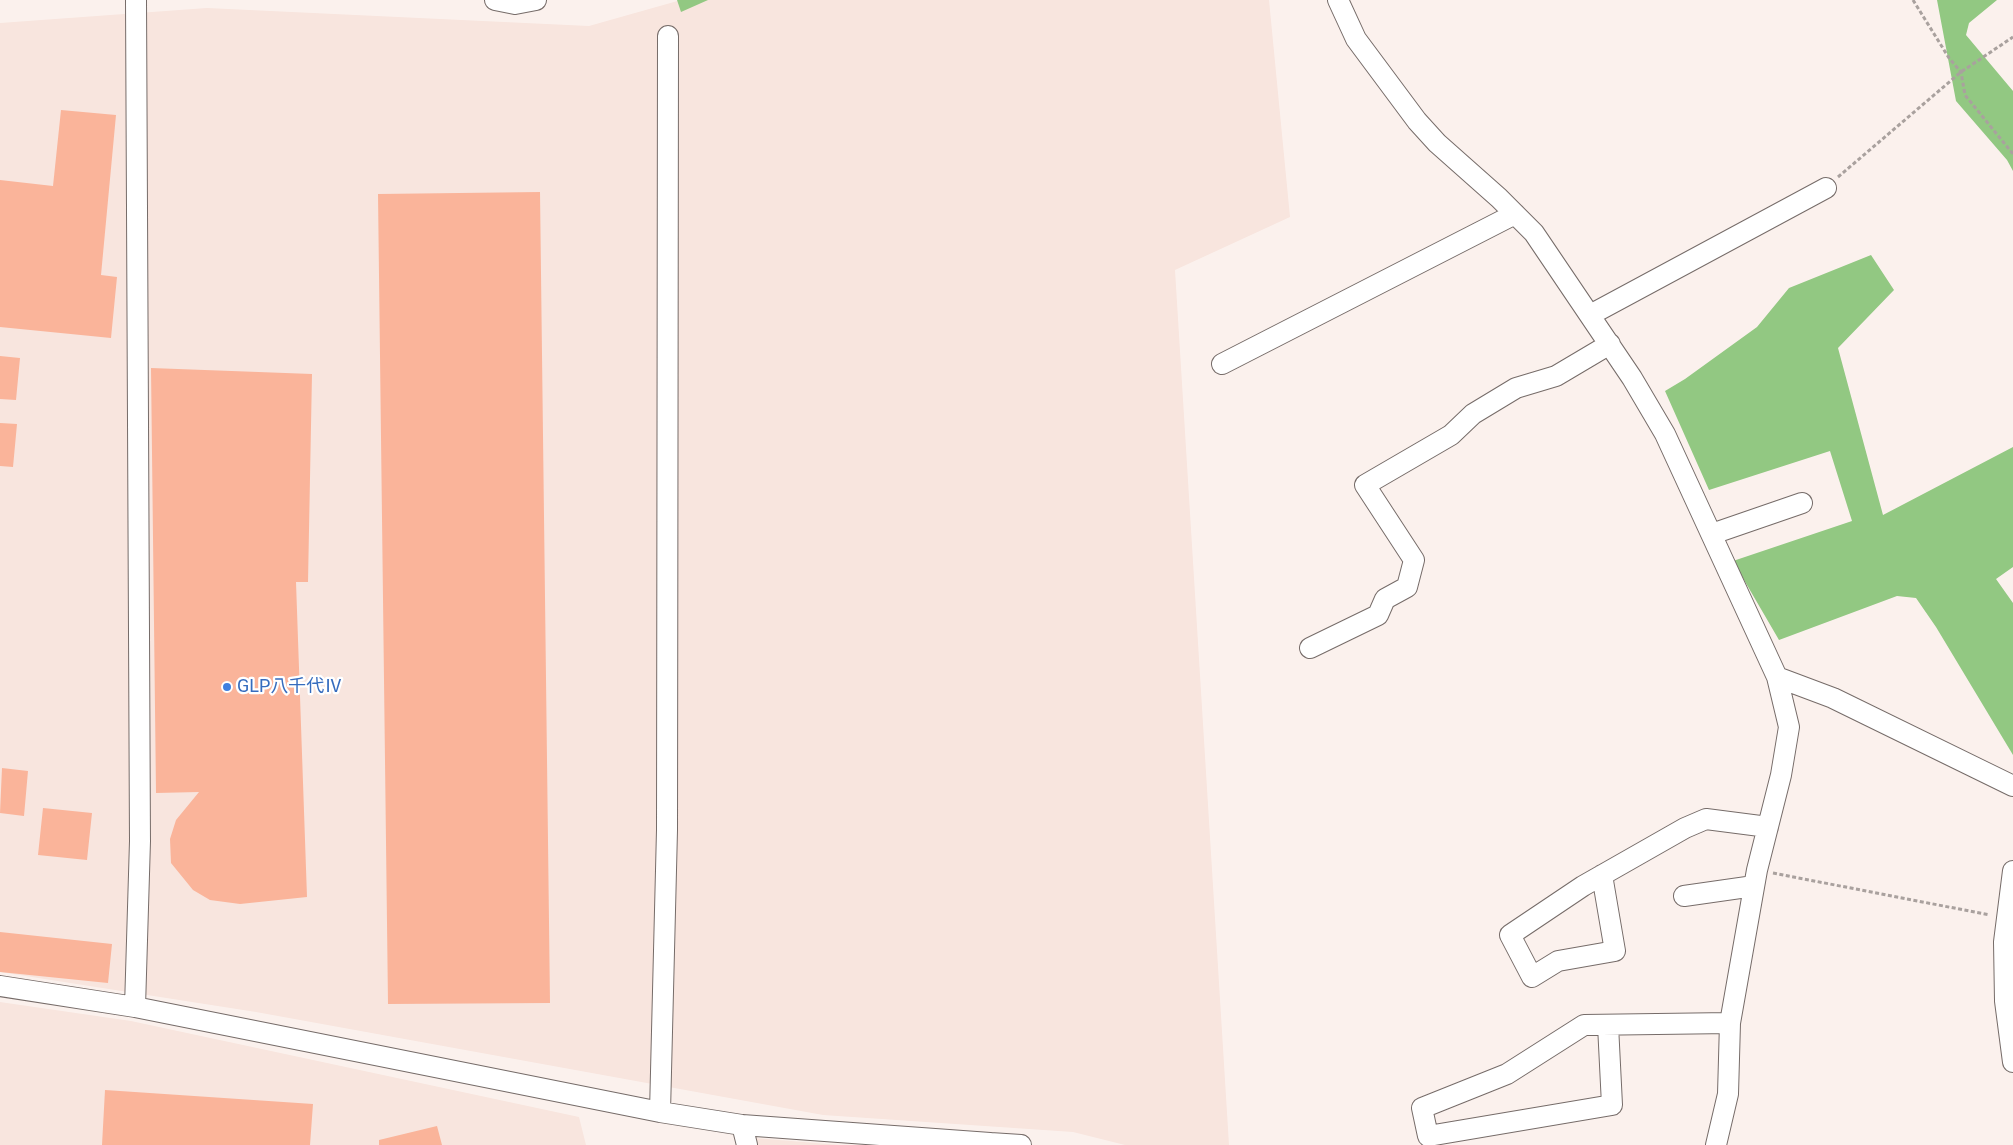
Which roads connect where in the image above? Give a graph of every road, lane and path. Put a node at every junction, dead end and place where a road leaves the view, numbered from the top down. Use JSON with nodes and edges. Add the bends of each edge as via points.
{"nodes":[{"id":1,"x":136,"y":0,"type":"edge"},
{"id":2,"x":495,"y":0,"type":"edge"},
{"id":3,"x":536,"y":0,"type":"edge"},
{"id":4,"x":1338,"y":0,"type":"edge"},
{"id":5,"x":1913,"y":0,"type":"edge"},
{"id":6,"x":668,"y":36,"type":"dead end"},
{"id":7,"x":2013,"y":38,"type":"edge"},
{"id":8,"x":1960,"y":72,"type":"junction"},
{"id":9,"x":2013,"y":154,"type":"edge"},
{"id":10,"x":1826,"y":188,"type":"joint"},
{"id":11,"x":1515,"y":214,"type":"junction"},
{"id":12,"x":1590,"y":315,"type":"junction"},
{"id":13,"x":1610,"y":344,"type":"junction"},
{"id":14,"x":1222,"y":364,"type":"dead end"},
{"id":15,"x":1802,"y":504,"type":"dead end"},
{"id":16,"x":1712,"y":534,"type":"junction"},
{"id":17,"x":1310,"y":648,"type":"dead end"},
{"id":18,"x":1777,"y":676,"type":"junction"},
{"id":19,"x":2013,"y":786,"type":"edge"},
{"id":20,"x":1768,"y":827,"type":"junction"},
{"id":21,"x":2013,"y":872,"type":"edge"},
{"id":22,"x":1602,"y":875,"type":"junction"},
{"id":23,"x":1756,"y":878,"type":"junction"},
{"id":24,"x":1684,"y":896,"type":"dead end"},
{"id":25,"x":2007,"y":918,"type":"junction"},
{"id":26,"x":0,"y":986,"type":"edge"},
{"id":27,"x":135,"y":1007,"type":"junction"},
{"id":28,"x":1730,"y":1023,"type":"junction"},
{"id":29,"x":1608,"y":1024,"type":"junction"},
{"id":30,"x":2013,"y":1062,"type":"edge"},
{"id":31,"x":660,"y":1112,"type":"junction"},
{"id":32,"x":742,"y":1125,"type":"junction"},
{"id":33,"x":992,"y":1144,"type":"edge"},
{"id":34,"x":747,"y":1145,"type":"edge"},
{"id":35,"x":1021,"y":1145,"type":"edge"},
{"id":36,"x":1716,"y":1145,"type":"edge"}],
"edges":[{"from":1,"to":27,"type":"street","via":[[140,841]]},
{"from":2,"to":3,"type":"street","via":[[514,4]]},
{"from":4,"to":11,"type":"street","via":[[1356,39],[1417,121]]},
{"from":5,"to":8,"type":"path"},
{"from":6,"to":31,"type":"street","via":[[667,830]]},
{"from":7,"to":8,"type":"path"},
{"from":8,"to":9,"type":"path","via":[[1965,95]]},
{"from":8,"to":10,"type":"path"},
{"from":10,"to":12,"type":"street"},
{"from":11,"to":12,"type":"street","via":[[1534,233]]},
{"from":11,"to":14,"type":"street"},
{"from":12,"to":13,"type":"street"},
{"from":13,"to":16,"type":"street","via":[[1665,434]]},
{"from":13,"to":17,"type":"street","via":[[1556,376],[1516,388],[1473,414],[1451,434],[1365,485],[1414,560],[1407,587],[1386,599],[1378,615]]},
{"from":15,"to":16,"type":"street"},
{"from":16,"to":18,"type":"street"},
{"from":18,"to":19,"type":"street","via":[[1833,698]]},
{"from":18,"to":20,"type":"street","via":[[1789,727]]},
{"from":20,"to":22,"type":"street","via":[[1706,819]]},
{"from":20,"to":23,"type":"street"},
{"from":21,"to":25,"type":"street"},
{"from":22,"to":22,"type":"street","via":[[1510,935],[1532,976],[1558,961],[1615,951]]},
{"from":23,"to":24,"type":"street"},
{"from":23,"to":25,"type":"path"},
{"from":23,"to":28,"type":"street"},
{"from":25,"to":30,"type":"street","via":[[2005,1000]]},
{"from":26,"to":27,"type":"street"},
{"from":27,"to":31,"type":"street"},
{"from":28,"to":29,"type":"street"},
{"from":28,"to":36,"type":"street","via":[[1728,1094]]},
{"from":29,"to":29,"type":"street","via":[[1584,1025],[1508,1074],[1422,1108],[1428,1136],[1612,1105]]},
{"from":31,"to":32,"type":"street"},
{"from":32,"to":33,"type":"street"},
{"from":32,"to":34,"type":"street"},
{"from":33,"to":35,"type":"street"}]}
